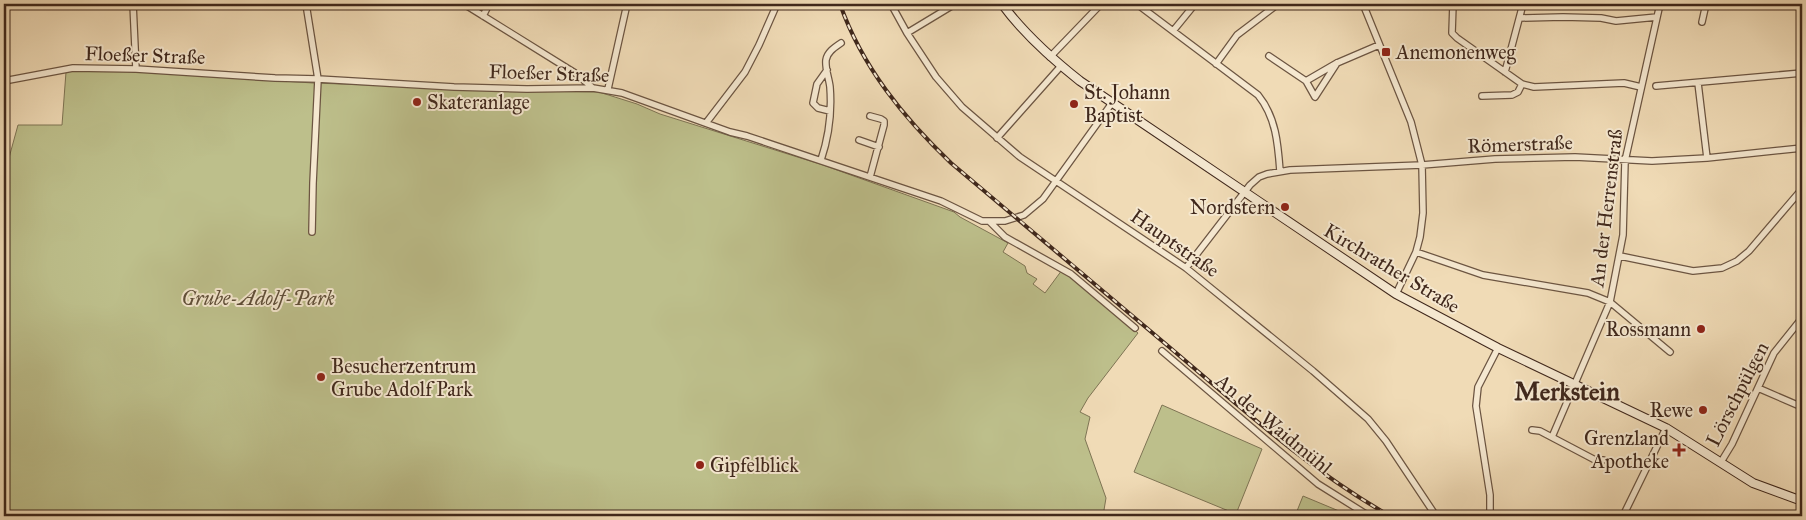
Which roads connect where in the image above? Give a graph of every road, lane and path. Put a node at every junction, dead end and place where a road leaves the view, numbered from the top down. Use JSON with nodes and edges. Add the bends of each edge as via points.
{"nodes":[{"id":1,"x":133,"y":4,"type":"edge"},
{"id":2,"x":306,"y":4,"type":"edge"},
{"id":3,"x":464,"y":4,"type":"edge"},
{"id":4,"x":489,"y":4,"type":"edge"},
{"id":5,"x":627,"y":4,"type":"edge"},
{"id":6,"x":778,"y":4,"type":"edge"},
{"id":7,"x":891,"y":4,"type":"edge"},
{"id":8,"x":954,"y":4,"type":"edge"},
{"id":9,"x":1002,"y":4,"type":"edge"},
{"id":10,"x":1101,"y":4,"type":"edge"},
{"id":11,"x":1137,"y":4,"type":"edge"},
{"id":12,"x":1195,"y":4,"type":"edge"},
{"id":13,"x":1278,"y":4,"type":"edge"},
{"id":14,"x":1363,"y":4,"type":"edge"},
{"id":15,"x":1453,"y":4,"type":"edge"},
{"id":16,"x":1523,"y":4,"type":"edge"},
{"id":17,"x":1660,"y":4,"type":"edge"},
{"id":18,"x":1706,"y":4,"type":"edge"},
{"id":19,"x":483,"y":16,"type":"junction"},
{"id":20,"x":1657,"y":17,"type":"junction"},
{"id":21,"x":1520,"y":18,"type":"junction"},
{"id":22,"x":1702,"y":22,"type":"dead end"},
{"id":23,"x":1174,"y":31,"type":"junction"},
{"id":24,"x":906,"y":34,"type":"junction"},
{"id":25,"x":841,"y":42,"type":"dead end"},
{"id":26,"x":1379,"y":45,"type":"junction"},
{"id":27,"x":1050,"y":56,"type":"junction"},
{"id":28,"x":1269,"y":56,"type":"dead end"},
{"id":29,"x":1337,"y":63,"type":"junction"},
{"id":30,"x":1216,"y":64,"type":"junction"},
{"id":31,"x":1061,"y":66,"type":"junction"},
{"id":32,"x":136,"y":69,"type":"junction"},
{"id":33,"x":827,"y":70,"type":"junction"},
{"id":34,"x":1505,"y":72,"type":"junction"},
{"id":35,"x":1802,"y":73,"type":"edge"},
{"id":36,"x":318,"y":79,"type":"junction"},
{"id":37,"x":4,"y":81,"type":"edge"},
{"id":38,"x":1306,"y":81,"type":"junction"},
{"id":39,"x":1522,"y":84,"type":"junction"},
{"id":40,"x":1698,"y":84,"type":"junction"},
{"id":41,"x":1656,"y":86,"type":"dead end"},
{"id":42,"x":1641,"y":87,"type":"junction"},
{"id":43,"x":593,"y":88,"type":"junction"},
{"id":44,"x":608,"y":89,"type":"junction"},
{"id":45,"x":1482,"y":96,"type":"dead end"},
{"id":46,"x":1112,"y":104,"type":"junction"},
{"id":47,"x":830,"y":111,"type":"junction"},
{"id":48,"x":870,"y":116,"type":"dead end"},
{"id":49,"x":706,"y":123,"type":"junction"},
{"id":50,"x":997,"y":138,"type":"junction"},
{"id":51,"x":859,"y":140,"type":"dead end"},
{"id":52,"x":879,"y":147,"type":"junction"},
{"id":53,"x":1802,"y":148,"type":"edge"},
{"id":54,"x":1707,"y":158,"type":"junction"},
{"id":55,"x":821,"y":160,"type":"junction"},
{"id":56,"x":1625,"y":161,"type":"junction"},
{"id":57,"x":1422,"y":165,"type":"junction"},
{"id":58,"x":1280,"y":171,"type":"junction"},
{"id":59,"x":870,"y":177,"type":"junction"},
{"id":60,"x":1057,"y":180,"type":"junction"},
{"id":61,"x":1802,"y":189,"type":"edge"},
{"id":62,"x":1244,"y":190,"type":"junction"},
{"id":63,"x":990,"y":222,"type":"junction"},
{"id":64,"x":312,"y":232,"type":"dead end"},
{"id":65,"x":1416,"y":252,"type":"junction"},
{"id":66,"x":1620,"y":256,"type":"junction"},
{"id":67,"x":1186,"y":268,"type":"junction"},
{"id":68,"x":1396,"y":294,"type":"junction"},
{"id":69,"x":1610,"y":302,"type":"junction"},
{"id":70,"x":1802,"y":318,"type":"edge"},
{"id":71,"x":1135,"y":328,"type":"dead end"},
{"id":72,"x":1498,"y":348,"type":"junction"},
{"id":73,"x":1162,"y":351,"type":"dead end"},
{"id":74,"x":1670,"y":352,"type":"dead end"},
{"id":75,"x":1574,"y":385,"type":"junction"},
{"id":76,"x":1758,"y":388,"type":"junction"},
{"id":77,"x":1802,"y":407,"type":"edge"},
{"id":78,"x":1666,"y":428,"type":"junction"},
{"id":79,"x":1532,"y":430,"type":"dead end"},
{"id":80,"x":1552,"y":436,"type":"junction"},
{"id":81,"x":1603,"y":460,"type":"dead end"},
{"id":82,"x":1721,"y":462,"type":"junction"},
{"id":83,"x":1802,"y":501,"type":"edge"},
{"id":84,"x":1369,"y":516,"type":"edge"},
{"id":85,"x":1436,"y":516,"type":"edge"},
{"id":86,"x":1490,"y":516,"type":"edge"},
{"id":87,"x":1623,"y":516,"type":"edge"}],
"edges":[{"from":1,"to":32,"type":"street"},
{"from":2,"to":36,"type":"street"},
{"from":3,"to":19,"type":"street"},
{"from":4,"to":19,"type":"street"},
{"from":5,"to":44,"type":"street"},
{"from":6,"to":49,"type":"street","via":[[745,72]]},
{"from":7,"to":24,"type":"street","name":"Hauptstraße"},
{"from":8,"to":24,"type":"street"},
{"from":9,"to":27,"type":"main road","name":"Kirchrather Straße"},
{"from":10,"to":27,"type":"street"},
{"from":11,"to":23,"type":"street"},
{"from":12,"to":23,"type":"street"},
{"from":13,"to":30,"type":"street","via":[[1237,35]]},
{"from":14,"to":26,"type":"street"},
{"from":15,"to":34,"type":"street","via":[[1452,33]]},
{"from":16,"to":21,"type":"street"},
{"from":17,"to":20,"type":"street","name":"An der Herrenstraß"},
{"from":18,"to":22,"type":"street"},
{"from":19,"to":43,"type":"street","via":[[575,73]]},
{"from":20,"to":21,"type":"street","via":[[1616,21],[1601,18]]},
{"from":20,"to":42,"type":"street","name":"An der Herrenstraß"},
{"from":21,"to":34,"type":"street"},
{"from":23,"to":30,"type":"street"},
{"from":24,"to":50,"type":"street","name":"Hauptstraße","via":[[962,107]]},
{"from":25,"to":33,"type":"street","via":[[828,54]]},
{"from":26,"to":29,"type":"street"},
{"from":26,"to":57,"type":"street","via":[[1411,122]]},
{"from":27,"to":31,"type":"main road","name":"Kirchrather Straße"},
{"from":28,"to":38,"type":"street"},
{"from":29,"to":38,"type":"street"},
{"from":29,"to":38,"type":"street","via":[[1315,97]]},
{"from":30,"to":58,"type":"street","via":[[1249,87],[1266,104],[1278,143]]},
{"from":31,"to":46,"type":"main road","name":"Kirchrather Straße"},
{"from":31,"to":50,"type":"street"},
{"from":32,"to":36,"type":"street","name":"Floeßer Straße"},
{"from":32,"to":37,"type":"street","name":"Floeßer Straße","via":[[73,68]]},
{"from":33,"to":47,"type":"street"},
{"from":33,"to":47,"type":"street","via":[[817,84],[813,103]]},
{"from":34,"to":39,"type":"street"},
{"from":35,"to":40,"type":"street"},
{"from":36,"to":43,"type":"street","name":"Floeßer Straße","via":[[527,90]]},
{"from":36,"to":64,"type":"street"},
{"from":39,"to":42,"type":"street","via":[[1534,87],[1624,83]]},
{"from":39,"to":45,"type":"street","via":[[1512,95]]},
{"from":40,"to":41,"type":"street"},
{"from":40,"to":54,"type":"street"},
{"from":42,"to":56,"type":"street","name":"An der Herrenstraß"},
{"from":43,"to":44,"type":"street","name":"Floeßer Straße"},
{"from":44,"to":49,"type":"street","name":"Floeßer Straße"},
{"from":46,"to":60,"type":"street","name":"Floeßer Straße"},
{"from":46,"to":62,"type":"main road","name":"Kirchrather Straße"},
{"from":47,"to":55,"type":"street","via":[[829,133]]},
{"from":48,"to":52,"type":"street","via":[[884,121]]},
{"from":49,"to":55,"type":"street","name":"Floeßer Straße"},
{"from":50,"to":60,"type":"street","name":"Hauptstraße"},
{"from":51,"to":52,"type":"street"},
{"from":52,"to":59,"type":"street"},
{"from":53,"to":54,"type":"street","name":"Römerstraße"},
{"from":54,"to":56,"type":"street","name":"Römerstraße"},
{"from":55,"to":59,"type":"street","name":"Floeßer Straße"},
{"from":56,"to":57,"type":"street","name":"Römerstraße","via":[[1575,157]]},
{"from":56,"to":66,"type":"street","name":"An der Herrenstraß"},
{"from":57,"to":58,"type":"street","name":"Römerstraße"},
{"from":57,"to":65,"type":"street","via":[[1423,213]]},
{"from":58,"to":62,"type":"street","name":"Römerstraße","via":[[1259,177]]},
{"from":59,"to":63,"type":"street","name":"Floeßer Straße"},
{"from":60,"to":63,"type":"street","name":"Floeßer Straße","via":[[1024,215],[1005,222]]},
{"from":60,"to":67,"type":"street","name":"Hauptstraße"},
{"from":61,"to":66,"type":"street","via":[[1748,251],[1722,268],[1693,271]]},
{"from":62,"to":67,"type":"street","name":"Römerstraße"},
{"from":62,"to":68,"type":"main road","name":"Kirchrather Straße"},
{"from":63,"to":71,"type":"street","via":[[1005,237],[1071,274]]},
{"from":65,"to":68,"type":"street"},
{"from":65,"to":69,"type":"street","via":[[1483,276],[1588,293]]},
{"from":66,"to":69,"type":"street","name":"An der Herrenstraß"},
{"from":67,"to":85,"type":"street","name":"Hauptstraße","via":[[1368,419]]},
{"from":68,"to":72,"type":"main road","name":"Kirchrather Straße"},
{"from":69,"to":74,"type":"street"},
{"from":69,"to":75,"type":"street","name":"An der Herrenstraß"},
{"from":70,"to":76,"type":"street","name":"Lörschpülgen","via":[[1774,353]]},
{"from":72,"to":75,"type":"main road","name":"Kirchrather Straße"},
{"from":72,"to":86,"type":"street","via":[[1478,387],[1476,406],[1490,496]]},
{"from":73,"to":84,"type":"street","name":"An der Waidmühl","via":[[1318,484]]},
{"from":75,"to":78,"type":"main road","name":"Kirchrather Straße"},
{"from":75,"to":80,"type":"street","name":"An der Herrenstraß"},
{"from":76,"to":77,"type":"street"},
{"from":76,"to":82,"type":"street","name":"Lörschpülgen"},
{"from":78,"to":82,"type":"main road","name":"Kirchrather Straße"},
{"from":78,"to":87,"type":"street"},
{"from":79,"to":80,"type":"street"},
{"from":80,"to":81,"type":"street","via":[[1597,461]]},
{"from":82,"to":83,"type":"main road","name":"Kirchrather Straße","via":[[1753,482]]}]}
